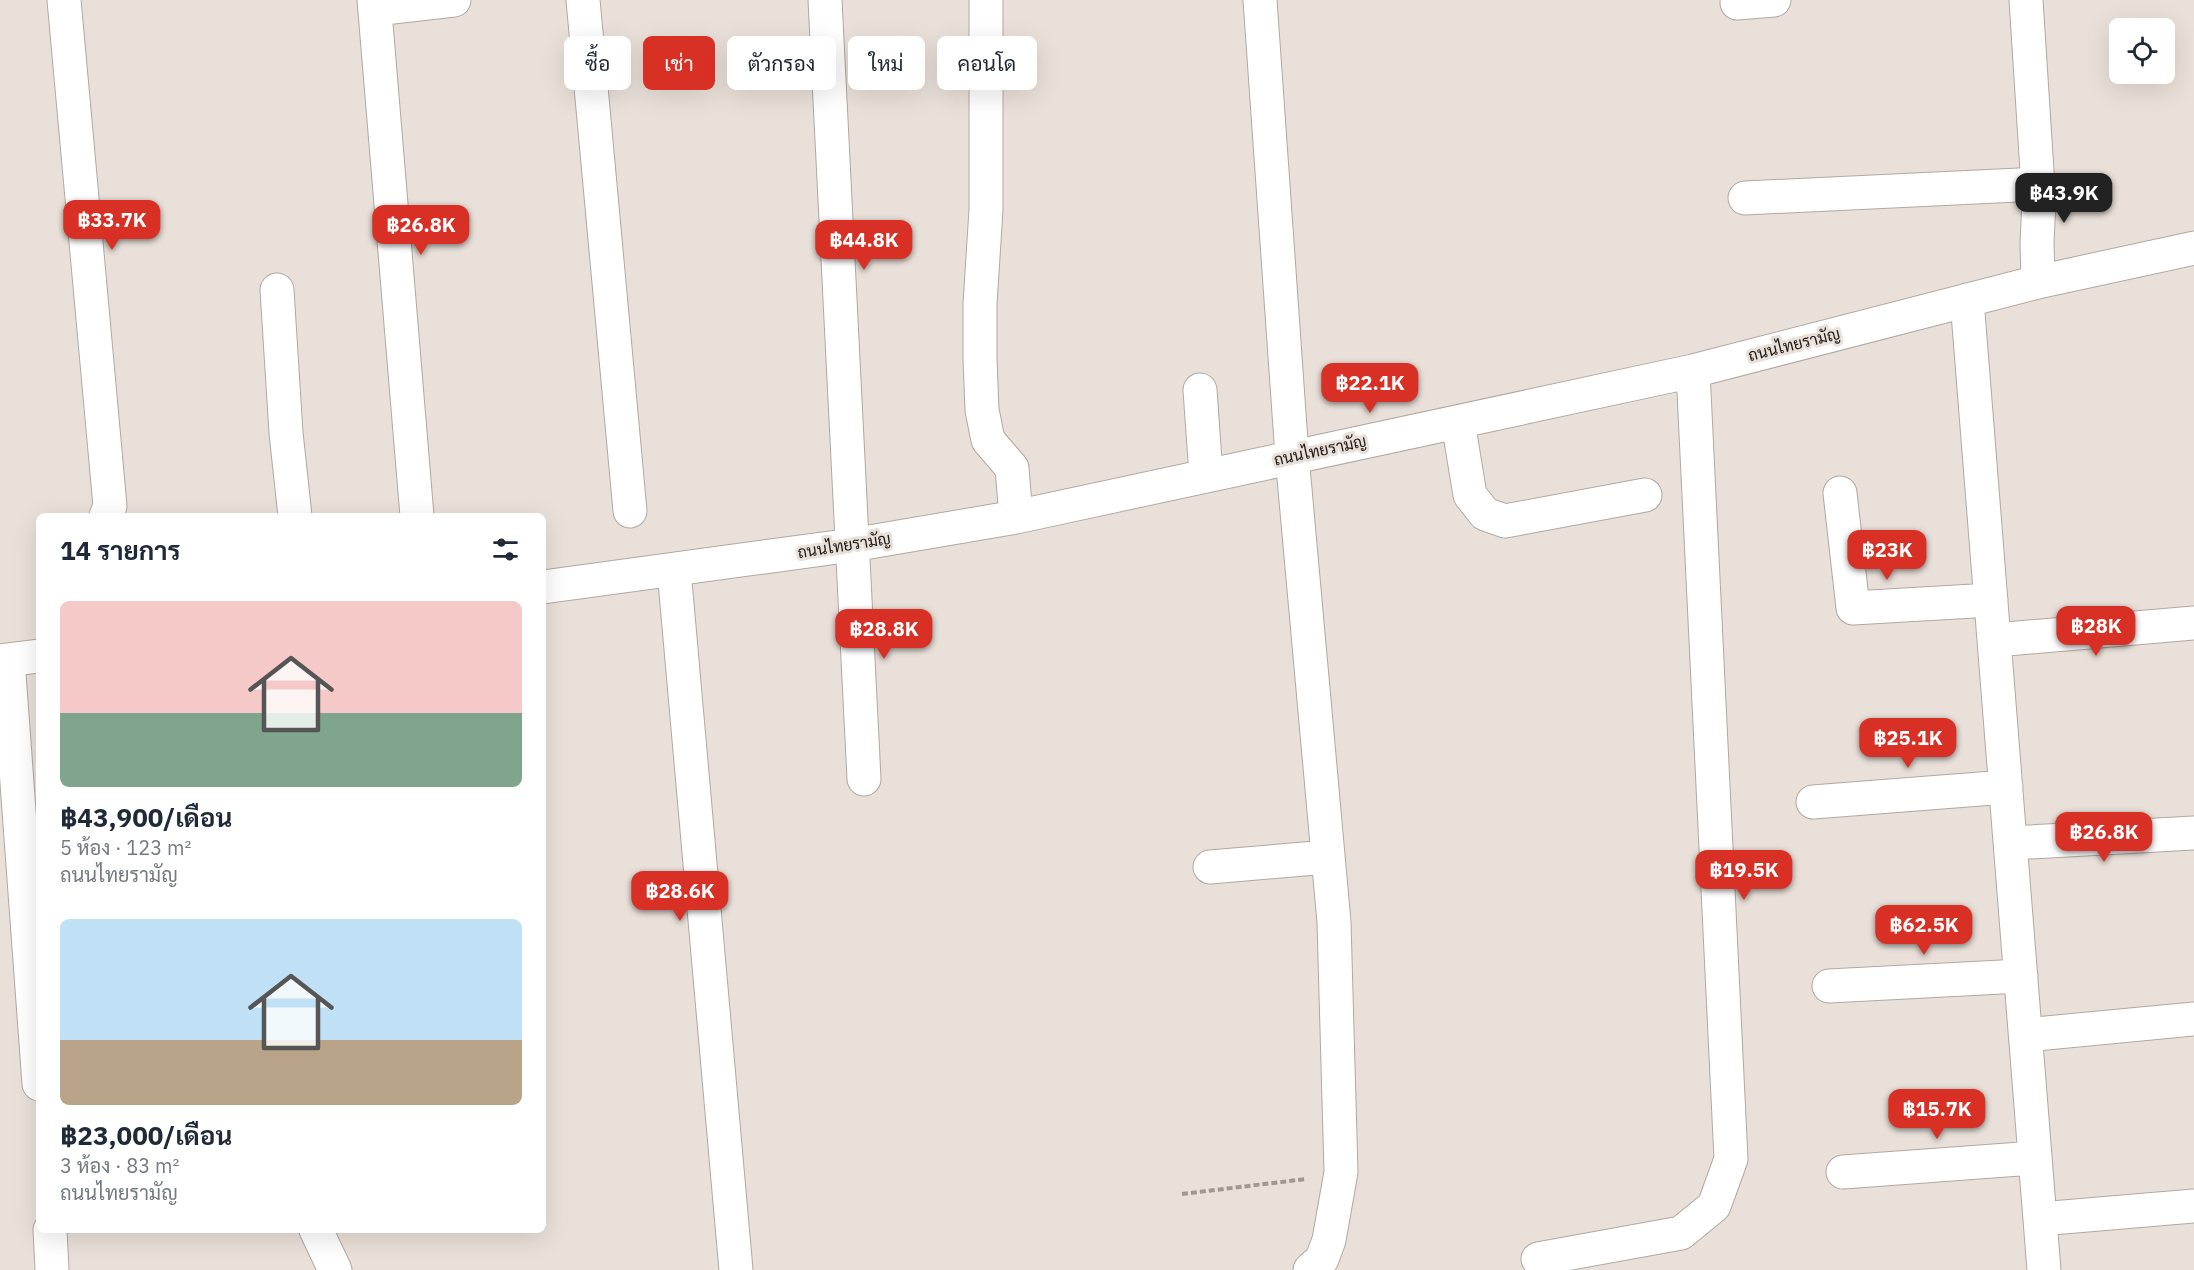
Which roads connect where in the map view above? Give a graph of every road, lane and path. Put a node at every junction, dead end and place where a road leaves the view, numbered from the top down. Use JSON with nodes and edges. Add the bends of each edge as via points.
{"nodes":[{"id":1,"x":64,"y":0,"type":"edge"},
{"id":2,"x":454,"y":0,"type":"edge"},
{"id":3,"x":583,"y":0,"type":"edge"},
{"id":4,"x":825,"y":0,"type":"edge"},
{"id":5,"x":986,"y":0,"type":"edge"},
{"id":6,"x":1260,"y":0,"type":"edge"},
{"id":7,"x":1774,"y":0,"type":"edge"},
{"id":8,"x":2026,"y":0,"type":"edge"},
{"id":9,"x":1737,"y":3,"type":"dead end"},
{"id":10,"x":375,"y":5,"type":"edge"},
{"id":11,"x":2038,"y":184,"type":"junction"},
{"id":12,"x":1745,"y":198,"type":"dead end"},
{"id":13,"x":2194,"y":248,"type":"edge"},
{"id":14,"x":2038,"y":282,"type":"junction"},
{"id":15,"x":277,"y":290,"type":"dead end"},
{"id":16,"x":1967,"y":300,"type":"junction"},
{"id":17,"x":1693,"y":371,"type":"junction"},
{"id":18,"x":1200,"y":390,"type":"dead end"},
{"id":19,"x":1458,"y":422,"type":"junction"},
{"id":20,"x":1292,"y":456,"type":"junction"},
{"id":21,"x":1206,"y":475,"type":"junction"},
{"id":22,"x":1840,"y":493,"type":"dead end"},
{"id":23,"x":1645,"y":495,"type":"dead end"},
{"id":24,"x":630,"y":511,"type":"dead end"},
{"id":25,"x":110,"y":513,"type":"edge"},
{"id":26,"x":295,"y":513,"type":"edge"},
{"id":27,"x":417,"y":513,"type":"edge"},
{"id":28,"x":1016,"y":517,"type":"junction"},
{"id":29,"x":852,"y":545,"type":"junction"},
{"id":30,"x":674,"y":570,"type":"junction"},
{"id":31,"x":546,"y":587,"type":"edge"},
{"id":32,"x":1991,"y":600,"type":"junction"},
{"id":33,"x":2194,"y":623,"type":"edge"},
{"id":34,"x":1995,"y":640,"type":"junction"},
{"id":35,"x":16,"y":659,"type":"edge"},
{"id":36,"x":864,"y":779,"type":"dead end"},
{"id":37,"x":2006,"y":787,"type":"junction"},
{"id":38,"x":1813,"y":802,"type":"dead end"},
{"id":39,"x":2194,"y":832,"type":"edge"},
{"id":40,"x":2011,"y":843,"type":"junction"},
{"id":41,"x":1328,"y":857,"type":"junction"},
{"id":42,"x":1210,"y":867,"type":"dead end"},
{"id":43,"x":2021,"y":976,"type":"junction"},
{"id":44,"x":1829,"y":986,"type":"dead end"},
{"id":45,"x":2194,"y":1019,"type":"edge"},
{"id":46,"x":36,"y":1029,"type":"edge"},
{"id":47,"x":2026,"y":1035,"type":"junction"},
{"id":48,"x":2035,"y":1158,"type":"junction"},
{"id":49,"x":1341,"y":1172,"type":"junction"},
{"id":50,"x":1843,"y":1172,"type":"dead end"},
{"id":51,"x":1182,"y":1194,"type":"dead end"},
{"id":52,"x":2194,"y":1206,"type":"edge"},
{"id":53,"x":2040,"y":1219,"type":"junction"},
{"id":54,"x":50,"y":1233,"type":"edge"},
{"id":55,"x":317,"y":1233,"type":"edge"},
{"id":56,"x":1538,"y":1259,"type":"dead end"},
{"id":57,"x":52,"y":1270,"type":"edge"},
{"id":58,"x":335,"y":1270,"type":"edge"},
{"id":59,"x":736,"y":1270,"type":"edge"},
{"id":60,"x":1310,"y":1270,"type":"edge"},
{"id":61,"x":2044,"y":1270,"type":"edge"}],
"edges":[{"from":1,"to":25,"type":"street"},
{"from":2,"to":10,"type":"street"},
{"from":3,"to":24,"type":"street"},
{"from":4,"to":29,"type":"street"},
{"from":5,"to":28,"type":"street","via":[[982,410],[988,440],[1012,468]]},
{"from":6,"to":20,"type":"street"},
{"from":7,"to":9,"type":"street"},
{"from":8,"to":11,"type":"street"},
{"from":10,"to":27,"type":"street"},
{"from":11,"to":12,"type":"street"},
{"from":11,"to":14,"type":"street"},
{"from":13,"to":14,"type":"street","name":"ถนนไทยรามัญ"},
{"from":14,"to":16,"type":"street","name":"ถนนไทยรามัญ"},
{"from":15,"to":26,"type":"street"},
{"from":16,"to":17,"type":"street","name":"ถนนไทยรามัญ"},
{"from":16,"to":32,"type":"street"},
{"from":17,"to":19,"type":"street","name":"ถนนไทยรามัญ"},
{"from":17,"to":56,"type":"street","via":[[1731,1159],[1714,1206],[1681,1233]]},
{"from":18,"to":21,"type":"street"},
{"from":19,"to":20,"type":"street","name":"ถนนไทยรามัญ"},
{"from":19,"to":23,"type":"street","via":[[1470,495],[1485,514],[1505,521]]},
{"from":20,"to":21,"type":"street","name":"ถนนไทยรามัญ"},
{"from":20,"to":41,"type":"street"},
{"from":21,"to":28,"type":"street","name":"ถนนไทยรามัญ"},
{"from":22,"to":32,"type":"street","via":[[1853,608]]},
{"from":28,"to":29,"type":"street","name":"ถนนไทยรามัญ"},
{"from":29,"to":30,"type":"street","name":"ถนนไทยรามัญ"},
{"from":29,"to":36,"type":"street"},
{"from":30,"to":31,"type":"street","name":"ถนนไทยรามัญ"},
{"from":30,"to":59,"type":"street"},
{"from":32,"to":34,"type":"street"},
{"from":33,"to":34,"type":"street"},
{"from":34,"to":37,"type":"street"},
{"from":35,"to":46,"type":"street"},
{"from":37,"to":38,"type":"street"},
{"from":37,"to":40,"type":"street"},
{"from":39,"to":40,"type":"street"},
{"from":40,"to":43,"type":"street"},
{"from":41,"to":42,"type":"street"},
{"from":41,"to":49,"type":"street","via":[[1334,922]]},
{"from":43,"to":44,"type":"street"},
{"from":43,"to":47,"type":"street"},
{"from":45,"to":47,"type":"street"},
{"from":47,"to":48,"type":"street"},
{"from":48,"to":50,"type":"street"},
{"from":48,"to":53,"type":"street"},
{"from":49,"to":51,"type":"path"},
{"from":49,"to":60,"type":"street","via":[[1326,1250]]},
{"from":52,"to":53,"type":"street"},
{"from":53,"to":61,"type":"street"},
{"from":54,"to":57,"type":"street"},
{"from":55,"to":58,"type":"street"}]}
